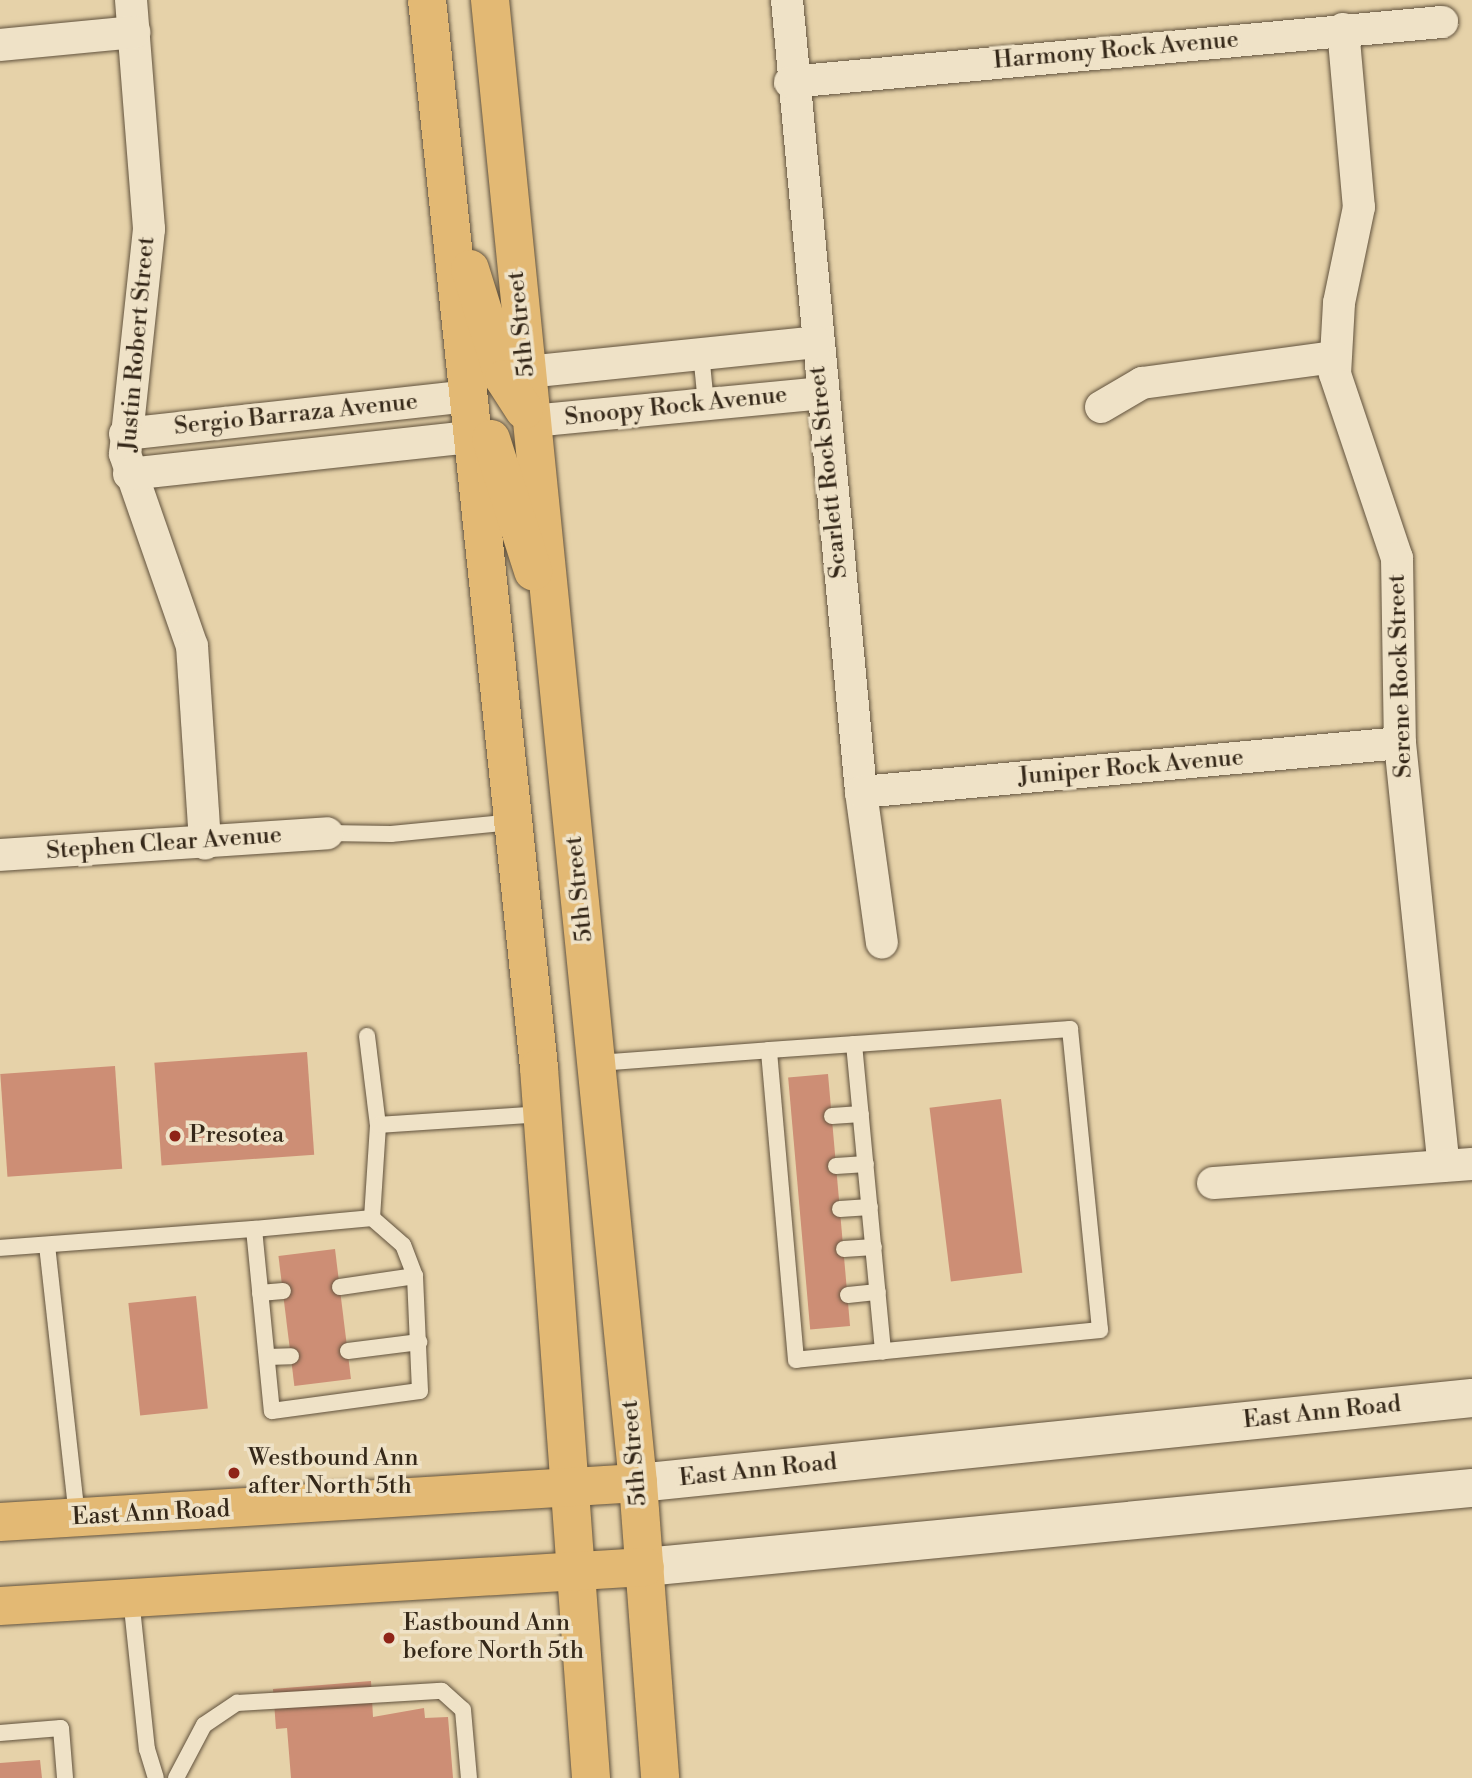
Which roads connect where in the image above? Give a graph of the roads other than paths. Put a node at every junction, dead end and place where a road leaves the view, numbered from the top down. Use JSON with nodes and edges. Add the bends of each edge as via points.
{"nodes":[{"id":1,"x":131,"y":0,"type":"edge"},
{"id":2,"x":427,"y":0,"type":"edge"},
{"id":3,"x":490,"y":0,"type":"edge"},
{"id":4,"x":787,"y":0,"type":"edge"},
{"id":5,"x":1442,"y":22,"type":"dead end"},
{"id":6,"x":1343,"y":29,"type":"junction"},
{"id":7,"x":134,"y":32,"type":"junction"},
{"id":8,"x":0,"y":45,"type":"edge"},
{"id":9,"x":790,"y":82,"type":"junction"},
{"id":10,"x":448,"y":207,"type":"junction"},
{"id":11,"x":816,"y":342,"type":"junction"},
{"id":12,"x":701,"y":354,"type":"junction"},
{"id":13,"x":1335,"y":357,"type":"junction"},
{"id":14,"x":527,"y":372,"type":"junction"},
{"id":15,"x":821,"y":393,"type":"junction"},
{"id":16,"x":468,"y":396,"type":"junction"},
{"id":17,"x":706,"y":404,"type":"junction"},
{"id":18,"x":1101,"y":407,"type":"dead end"},
{"id":19,"x":532,"y":421,"type":"junction"},
{"id":20,"x":125,"y":434,"type":"junction"},
{"id":21,"x":472,"y":437,"type":"junction"},
{"id":22,"x":277,"y":438,"type":"junction"},
{"id":23,"x":129,"y":474,"type":"junction"},
{"id":24,"x":554,"y":629,"type":"junction"},
{"id":25,"x":1400,"y":744,"type":"junction"},
{"id":26,"x":861,"y":792,"type":"junction"},
{"id":27,"x":514,"y":822,"type":"junction"},
{"id":28,"x":327,"y":833,"type":"joint"},
{"id":29,"x":205,"y":844,"type":"junction"},
{"id":30,"x":0,"y":855,"type":"edge"},
{"id":31,"x":882,"y":943,"type":"dead end"},
{"id":32,"x":367,"y":1036,"type":"dead end"},
{"id":33,"x":854,"y":1044,"type":"junction"},
{"id":34,"x":769,"y":1050,"type":"junction"},
{"id":35,"x":598,"y":1063,"type":"junction"},
{"id":36,"x":542,"y":1114,"type":"junction"},
{"id":37,"x":861,"y":1114,"type":"junction"},
{"id":38,"x":832,"y":1116,"type":"dead end"},
{"id":39,"x":378,"y":1125,"type":"junction"},
{"id":40,"x":866,"y":1164,"type":"junction"},
{"id":41,"x":1458,"y":1165,"type":"edge"},
{"id":42,"x":836,"y":1166,"type":"dead end"},
{"id":43,"x":1213,"y":1183,"type":"dead end"},
{"id":44,"x":870,"y":1207,"type":"junction"},
{"id":45,"x":840,"y":1209,"type":"dead end"},
{"id":46,"x":372,"y":1218,"type":"junction"},
{"id":47,"x":254,"y":1230,"type":"junction"},
{"id":48,"x":47,"y":1245,"type":"junction"},
{"id":49,"x":874,"y":1247,"type":"junction"},
{"id":50,"x":0,"y":1248,"type":"edge"},
{"id":51,"x":844,"y":1249,"type":"dead end"},
{"id":52,"x":415,"y":1276,"type":"junction"},
{"id":53,"x":340,"y":1287,"type":"dead end"},
{"id":54,"x":283,"y":1291,"type":"dead end"},
{"id":55,"x":877,"y":1292,"type":"junction"},
{"id":56,"x":260,"y":1293,"type":"junction"},
{"id":57,"x":848,"y":1295,"type":"dead end"},
{"id":58,"x":808,"y":1299,"type":"dead end"},
{"id":59,"x":791,"y":1301,"type":"junction"},
{"id":60,"x":419,"y":1342,"type":"junction"},
{"id":61,"x":348,"y":1351,"type":"dead end"},
{"id":62,"x":883,"y":1352,"type":"junction"},
{"id":63,"x":291,"y":1356,"type":"dead end"},
{"id":64,"x":267,"y":1357,"type":"junction"},
{"id":65,"x":1472,"y":1398,"type":"edge"},
{"id":66,"x":638,"y":1483,"type":"junction"},
{"id":67,"x":1472,"y":1488,"type":"edge"},
{"id":68,"x":568,"y":1492,"type":"junction"},
{"id":69,"x":77,"y":1517,"type":"junction"},
{"id":70,"x":0,"y":1522,"type":"edge"},
{"id":71,"x":645,"y":1567,"type":"junction"},
{"id":72,"x":574,"y":1573,"type":"junction"},
{"id":73,"x":131,"y":1598,"type":"junction"},
{"id":74,"x":0,"y":1606,"type":"edge"},
{"id":75,"x":0,"y":1733,"type":"edge"},
{"id":76,"x":65,"y":1778,"type":"edge"},
{"id":77,"x":156,"y":1778,"type":"edge"},
{"id":78,"x":176,"y":1778,"type":"edge"},
{"id":79,"x":469,"y":1778,"type":"edge"},
{"id":80,"x":591,"y":1778,"type":"edge"},
{"id":81,"x":660,"y":1778,"type":"edge"}],
"edges":[{"from":1,"to":7,"type":"street","name":"Justin Robert Street"},
{"from":2,"to":10,"type":"main road"},
{"from":3,"to":14,"type":"main road","name":"5th Street"},
{"from":4,"to":9,"type":"street","name":"Scarlett Rock Street"},
{"from":5,"to":6,"type":"street","name":"Harmony Rock Avenue"},
{"from":6,"to":9,"type":"street","name":"Harmony Rock Avenue"},
{"from":6,"to":13,"type":"street","name":"Serene Rock Street","via":[[1359,207]]},
{"from":7,"to":8,"type":"street"},
{"from":7,"to":20,"type":"street","name":"Justin Robert Street","via":[[149,229]]},
{"from":9,"to":11,"type":"street","name":"Scarlett Rock Street"},
{"from":10,"to":16,"type":"main road"},
{"from":10,"to":19,"type":"main road","via":[[504,379]]},
{"from":11,"to":12,"type":"street","name":"Snoopy Rock Avenue"},
{"from":11,"to":15,"type":"street","name":"Scarlett Rock Street"},
{"from":12,"to":14,"type":"street","name":"Snoopy Rock Avenue"},
{"from":12,"to":17,"type":"lane"},
{"from":13,"to":18,"type":"street","via":[[1142,383]]},
{"from":13,"to":25,"type":"street","name":"Serene Rock Street","via":[[1341,406],[1396,558]]},
{"from":14,"to":19,"type":"main road","name":"5th Street"},
{"from":15,"to":17,"type":"street","name":"Snoopy Rock Avenue"},
{"from":15,"to":26,"type":"street","name":"Scarlett Rock Street"},
{"from":16,"to":21,"type":"main road"},
{"from":16,"to":22,"type":"street","name":"Sergio Barraza Avenue"},
{"from":16,"to":24,"type":"main road","via":[[499,456],[506,497]]},
{"from":17,"to":19,"type":"street","name":"Snoopy Rock Avenue"},
{"from":19,"to":24,"type":"main road","name":"5th Street"},
{"from":20,"to":22,"type":"street","name":"Sergio Barraza Avenue"},
{"from":20,"to":23,"type":"street","name":"Justin Robert Street"},
{"from":21,"to":22,"type":"street","name":"Sergio Barraza Avenue"},
{"from":21,"to":27,"type":"main road"},
{"from":22,"to":23,"type":"street","name":"Sergio Barraza Avenue"},
{"from":23,"to":29,"type":"street","name":"Justin Robert Street","via":[[192,646]]},
{"from":24,"to":35,"type":"main road","name":"5th Street"},
{"from":25,"to":26,"type":"street","name":"Juniper Rock Avenue"},
{"from":25,"to":41,"type":"street","name":"Serene Rock Street"},
{"from":26,"to":31,"type":"street","name":"Scarlett Rock Street"},
{"from":27,"to":28,"type":"lane","via":[[391,834]]},
{"from":27,"to":36,"type":"main road"},
{"from":28,"to":29,"type":"street","name":"Stephen Clear Avenue"},
{"from":29,"to":30,"type":"street","name":"Stephen Clear Avenue"},
{"from":32,"to":39,"type":"lane"},
{"from":33,"to":34,"type":"lane"},
{"from":33,"to":37,"type":"lane"},
{"from":33,"to":62,"type":"lane","via":[[1070,1029],[1100,1330]]},
{"from":34,"to":35,"type":"lane"},
{"from":34,"to":59,"type":"lane","via":[[788,1170],[795,1253]]},
{"from":35,"to":66,"type":"main road","name":"5th Street"},
{"from":36,"to":39,"type":"lane"},
{"from":36,"to":68,"type":"main road"},
{"from":37,"to":38,"type":"lane"},
{"from":37,"to":40,"type":"lane"},
{"from":39,"to":46,"type":"lane"},
{"from":40,"to":42,"type":"lane"},
{"from":40,"to":44,"type":"lane"},
{"from":41,"to":43,"type":"street"},
{"from":44,"to":45,"type":"lane"},
{"from":44,"to":49,"type":"lane"},
{"from":46,"to":47,"type":"lane"},
{"from":46,"to":52,"type":"lane","via":[[403,1245]]},
{"from":47,"to":48,"type":"lane"},
{"from":47,"to":56,"type":"lane"},
{"from":48,"to":50,"type":"lane"},
{"from":48,"to":69,"type":"lane"},
{"from":49,"to":51,"type":"lane"},
{"from":49,"to":55,"type":"lane"},
{"from":52,"to":53,"type":"lane"},
{"from":52,"to":60,"type":"lane"},
{"from":54,"to":56,"type":"lane"},
{"from":55,"to":57,"type":"lane"},
{"from":55,"to":62,"type":"lane"},
{"from":56,"to":64,"type":"lane"},
{"from":58,"to":59,"type":"lane"},
{"from":59,"to":62,"type":"lane","via":[[796,1360]]},
{"from":60,"to":61,"type":"lane"},
{"from":60,"to":64,"type":"lane","via":[[420,1391],[272,1411]]},
{"from":63,"to":64,"type":"lane"},
{"from":65,"to":66,"type":"main road","name":"East Ann Road"},
{"from":66,"to":68,"type":"main road","name":"East Ann Road"},
{"from":66,"to":71,"type":"main road","name":"5th Street"},
{"from":67,"to":71,"type":"main road"},
{"from":68,"to":69,"type":"main road","name":"East Ann Road"},
{"from":68,"to":72,"type":"main road"},
{"from":69,"to":70,"type":"main road","name":"East Ann Road"},
{"from":71,"to":72,"type":"main road"},
{"from":71,"to":81,"type":"main road","name":"5th Street"},
{"from":72,"to":73,"type":"main road"},
{"from":72,"to":80,"type":"main road"},
{"from":73,"to":74,"type":"main road"},
{"from":73,"to":77,"type":"lane","via":[[147,1749]]},
{"from":75,"to":76,"type":"lane","via":[[61,1728]]},
{"from":78,"to":79,"type":"lane","via":[[204,1725],[237,1703],[442,1691],[463,1710]]}]}
